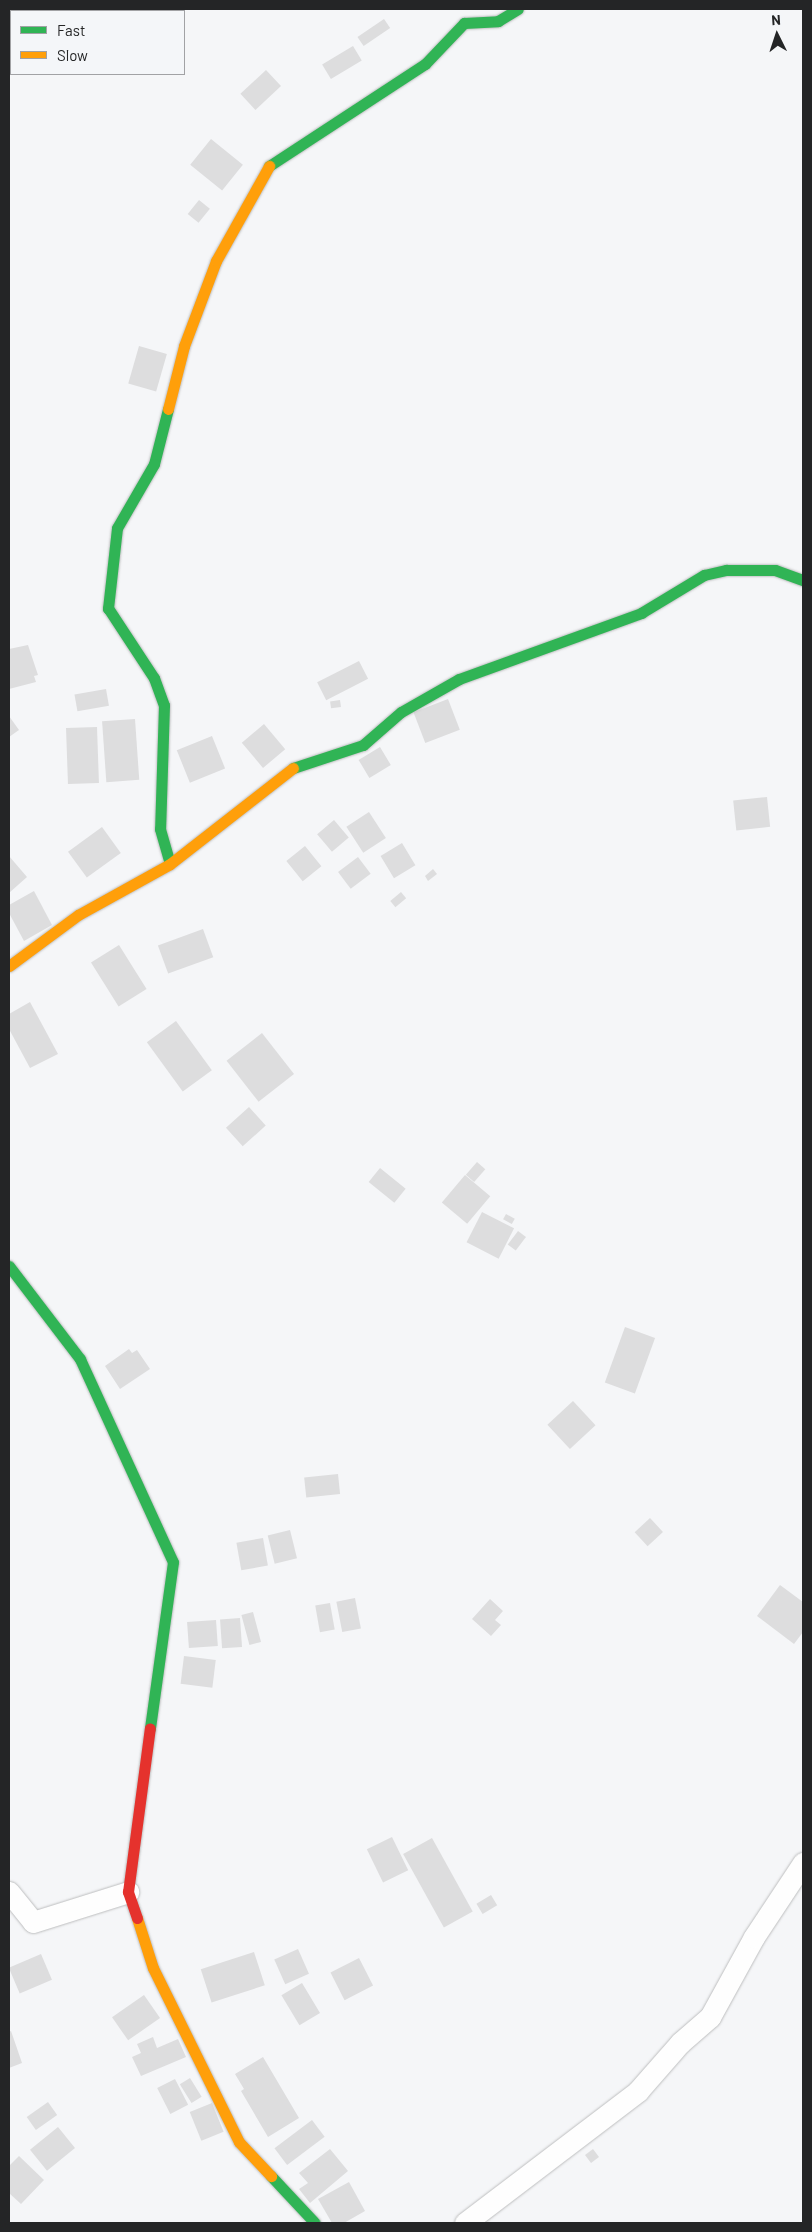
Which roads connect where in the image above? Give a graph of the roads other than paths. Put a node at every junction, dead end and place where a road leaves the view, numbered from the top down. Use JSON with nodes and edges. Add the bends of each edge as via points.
{"nodes":[{"id":1,"x":518,"y":9,"type":"edge"},
{"id":2,"x":803,"y":580,"type":"edge"},
{"id":3,"x":170,"y":864,"type":"junction"},
{"id":4,"x":9,"y":966,"type":"edge"},
{"id":5,"x":9,"y":1266,"type":"edge"},
{"id":6,"x":803,"y":1863,"type":"edge"},
{"id":7,"x":9,"y":1892,"type":"edge"},
{"id":8,"x":128,"y":1892,"type":"junction"},
{"id":9,"x":315,"y":2223,"type":"edge"},
{"id":10,"x":465,"y":2223,"type":"edge"}],
"edges":[{"from":1,"to":3,"type":"street","via":[[498,21],[464,23],[425,64],[271,164],[256,184],[216,260],[184,346],[154,464],[131,498],[117,528],[108,608],[154,678],[164,705],[160,829]]},
{"from":2,"to":3,"type":"street","via":[[775,570],[704,575],[641,613],[459,679],[401,712],[363,745],[303,762],[282,775]]},
{"from":3,"to":4,"type":"street","via":[[78,916]]},
{"from":5,"to":8,"type":"street","via":[[80,1359],[173,1562]]},
{"from":6,"to":10,"type":"street","via":[[754,1937],[710,2017],[680,2043],[638,2091]]},
{"from":7,"to":8,"type":"street","via":[[33,1922]]},
{"from":8,"to":9,"type":"street","via":[[153,1968],[239,2142]]}]}
